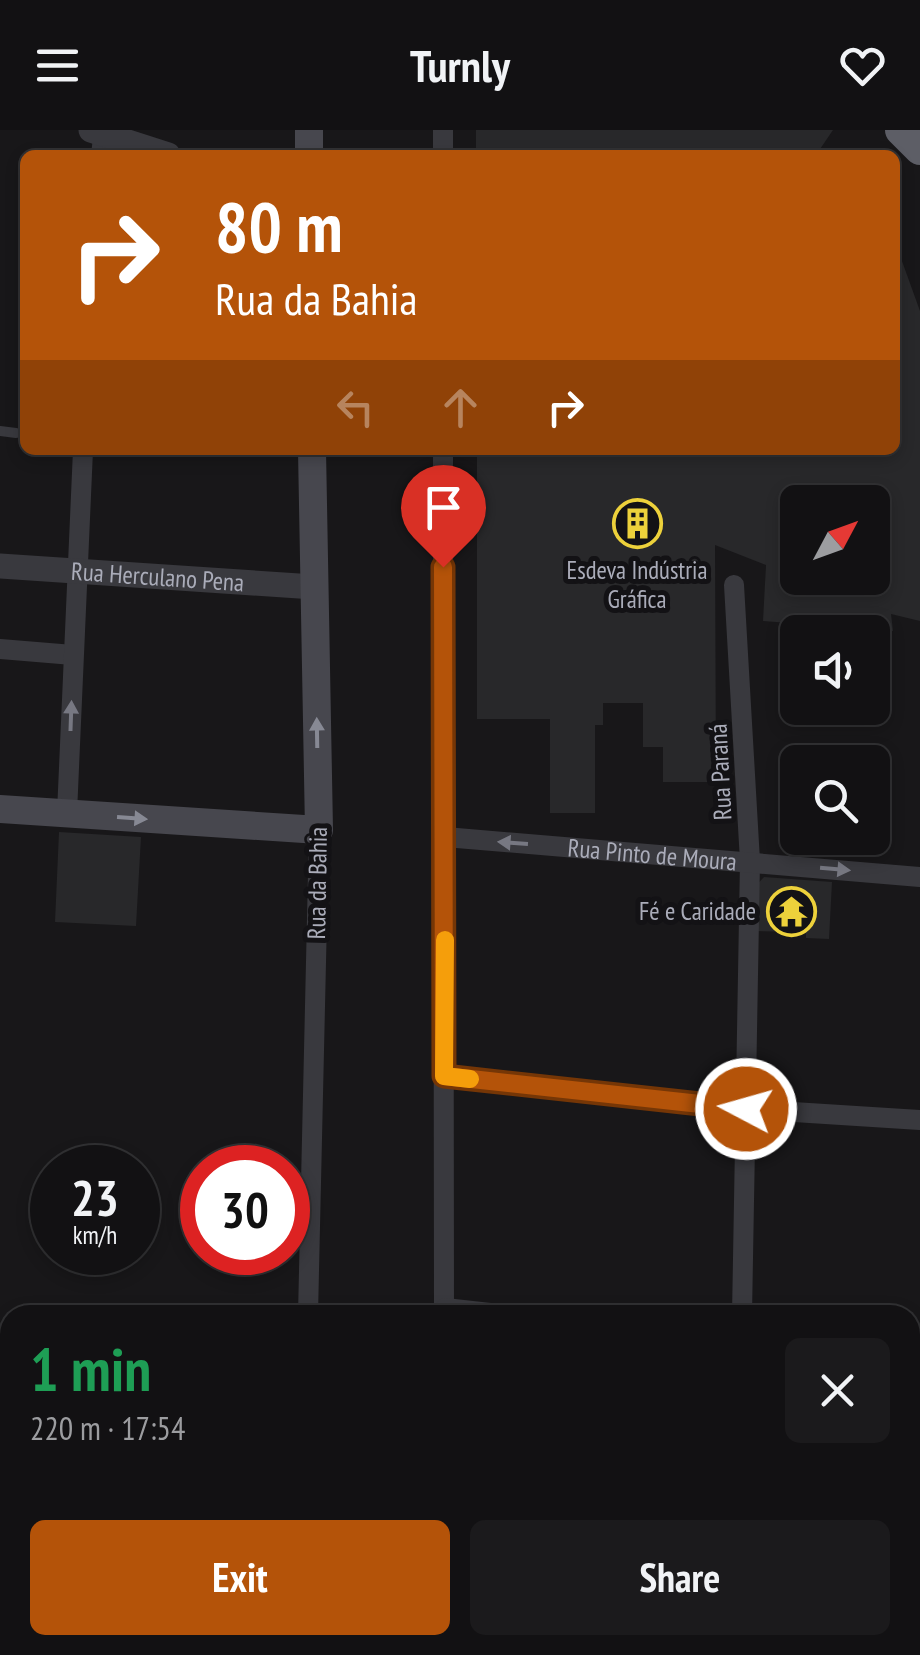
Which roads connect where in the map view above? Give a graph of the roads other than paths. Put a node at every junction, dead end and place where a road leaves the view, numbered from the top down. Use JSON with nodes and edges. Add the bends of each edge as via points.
{"nodes":[{"id":1,"x":902,"y":130,"type":"edge"},
{"id":2,"x":100,"y":137,"type":"edge"},
{"id":3,"x":920,"y":149,"type":"edge"},
{"id":4,"x":149,"y":150,"type":"edge"},
{"id":5,"x":0,"y":431,"type":"edge"},
{"id":6,"x":16,"y":433,"type":"dead end"},
{"id":7,"x":83,"y":455,"type":"edge"},
{"id":8,"x":312,"y":455,"type":"edge"},
{"id":9,"x":443,"y":455,"type":"edge"},
{"id":10,"x":0,"y":566,"type":"edge"},
{"id":11,"x":76,"y":571,"type":"junction"},
{"id":12,"x":734,"y":585,"type":"dead end"},
{"id":13,"x":314,"y":587,"type":"junction"},
{"id":14,"x":0,"y":649,"type":"edge"},
{"id":15,"x":73,"y":655,"type":"junction"},
{"id":16,"x":0,"y":809,"type":"edge"},
{"id":17,"x":68,"y":813,"type":"junction"},
{"id":18,"x":319,"y":830,"type":"junction"},
{"id":19,"x":445,"y":838,"type":"junction"},
{"id":20,"x":750,"y":860,"type":"junction"},
{"id":21,"x":920,"y":877,"type":"edge"},
{"id":22,"x":444,"y":1076,"type":"junction"},
{"id":23,"x":746,"y":1109,"type":"junction"},
{"id":24,"x":920,"y":1120,"type":"edge"},
{"id":25,"x":308,"y":1305,"type":"edge"},
{"id":26,"x":445,"y":1305,"type":"edge"},
{"id":27,"x":742,"y":1305,"type":"edge"}],
"edges":[{"from":1,"to":3,"type":"highway"},
{"from":2,"to":4,"type":"street"},
{"from":5,"to":6,"type":"lane"},
{"from":7,"to":11,"type":"street"},
{"from":8,"to":13,"type":"main road","name":"Rua da Bahia"},
{"from":9,"to":19,"type":"street"},
{"from":10,"to":11,"type":"street","name":"Rua Herculano Pena"},
{"from":11,"to":13,"type":"street","name":"Rua Herculano Pena"},
{"from":11,"to":15,"type":"street"},
{"from":12,"to":20,"type":"street","name":"Rua Paraná"},
{"from":18,"to":13,"type":"main road","name":"Rua da Bahia","one_way":true},
{"from":14,"to":15,"type":"street"},
{"from":17,"to":15,"type":"street","one_way":true},
{"from":16,"to":17,"type":"main road"},
{"from":17,"to":18,"type":"main road","one_way":true},
{"from":18,"to":25,"type":"street","name":"Rua da Bahia"},
{"from":20,"to":19,"type":"street","name":"Rua Pinto de Moura","one_way":true},
{"from":19,"to":22,"type":"street"},
{"from":20,"to":21,"type":"street","name":"Rua Pinto de Moura","one_way":true},
{"from":20,"to":23,"type":"street","name":"Rua Paraná"},
{"from":22,"to":23,"type":"street"},
{"from":22,"to":26,"type":"street"},
{"from":23,"to":24,"type":"street"},
{"from":23,"to":27,"type":"street","name":"Rua Paraná"}]}
